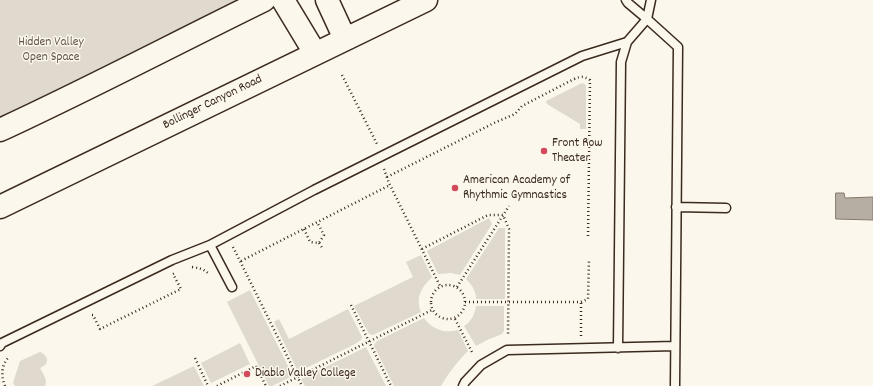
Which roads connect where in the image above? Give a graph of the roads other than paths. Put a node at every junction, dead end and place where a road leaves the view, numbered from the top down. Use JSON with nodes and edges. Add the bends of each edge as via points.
{"nodes":[{"id":1,"x":264,"y":0,"type":"edge"},
{"id":2,"x":283,"y":0,"type":"edge"},
{"id":3,"x":327,"y":0,"type":"edge"},
{"id":4,"x":426,"y":0,"type":"edge"},
{"id":5,"x":626,"y":0,"type":"edge"},
{"id":6,"x":651,"y":0,"type":"edge"},
{"id":7,"x":647,"y":19,"type":"junction"},
{"id":8,"x":345,"y":39,"type":"junction"},
{"id":9,"x":627,"y":42,"type":"junction"},
{"id":10,"x":315,"y":53,"type":"junction"},
{"id":11,"x":0,"y":130,"type":"edge"},
{"id":12,"x":0,"y":207,"type":"edge"},
{"id":13,"x":676,"y":207,"type":"junction"},
{"id":14,"x":726,"y":208,"type":"dead end"},
{"id":15,"x":210,"y":245,"type":"junction"},
{"id":16,"x":232,"y":287,"type":"dead end"},
{"id":17,"x":0,"y":346,"type":"edge"},
{"id":18,"x":675,"y":346,"type":"junction"},
{"id":19,"x":618,"y":348,"type":"junction"},
{"id":20,"x":463,"y":386,"type":"edge"},
{"id":21,"x":675,"y":386,"type":"edge"}],
"edges":[{"from":1,"to":11,"type":"main road","via":[[94,86]]},
{"from":2,"to":10,"type":"main road"},
{"from":3,"to":8,"type":"main road"},
{"from":4,"to":8,"type":"main road","name":"Bollinger Canyon Road"},
{"from":5,"to":7,"type":"lane"},
{"from":6,"to":7,"type":"lane"},
{"from":7,"to":9,"type":"lane"},
{"from":7,"to":13,"type":"lane","via":[[678,47]]},
{"from":8,"to":10,"type":"main road","name":"Bollinger Canyon Road"},
{"from":9,"to":15,"type":"lane","via":[[582,56],[321,186]]},
{"from":9,"to":19,"type":"lane","via":[[621,62]]},
{"from":10,"to":12,"type":"main road","name":"Bollinger Canyon Road"},
{"from":13,"to":14,"type":"lane"},
{"from":13,"to":18,"type":"lane"},
{"from":15,"to":16,"type":"lane"},
{"from":15,"to":17,"type":"lane","via":[[166,263]]},
{"from":18,"to":19,"type":"lane"},
{"from":18,"to":21,"type":"lane"},
{"from":19,"to":20,"type":"lane","via":[[507,350],[481,364]]}]}
